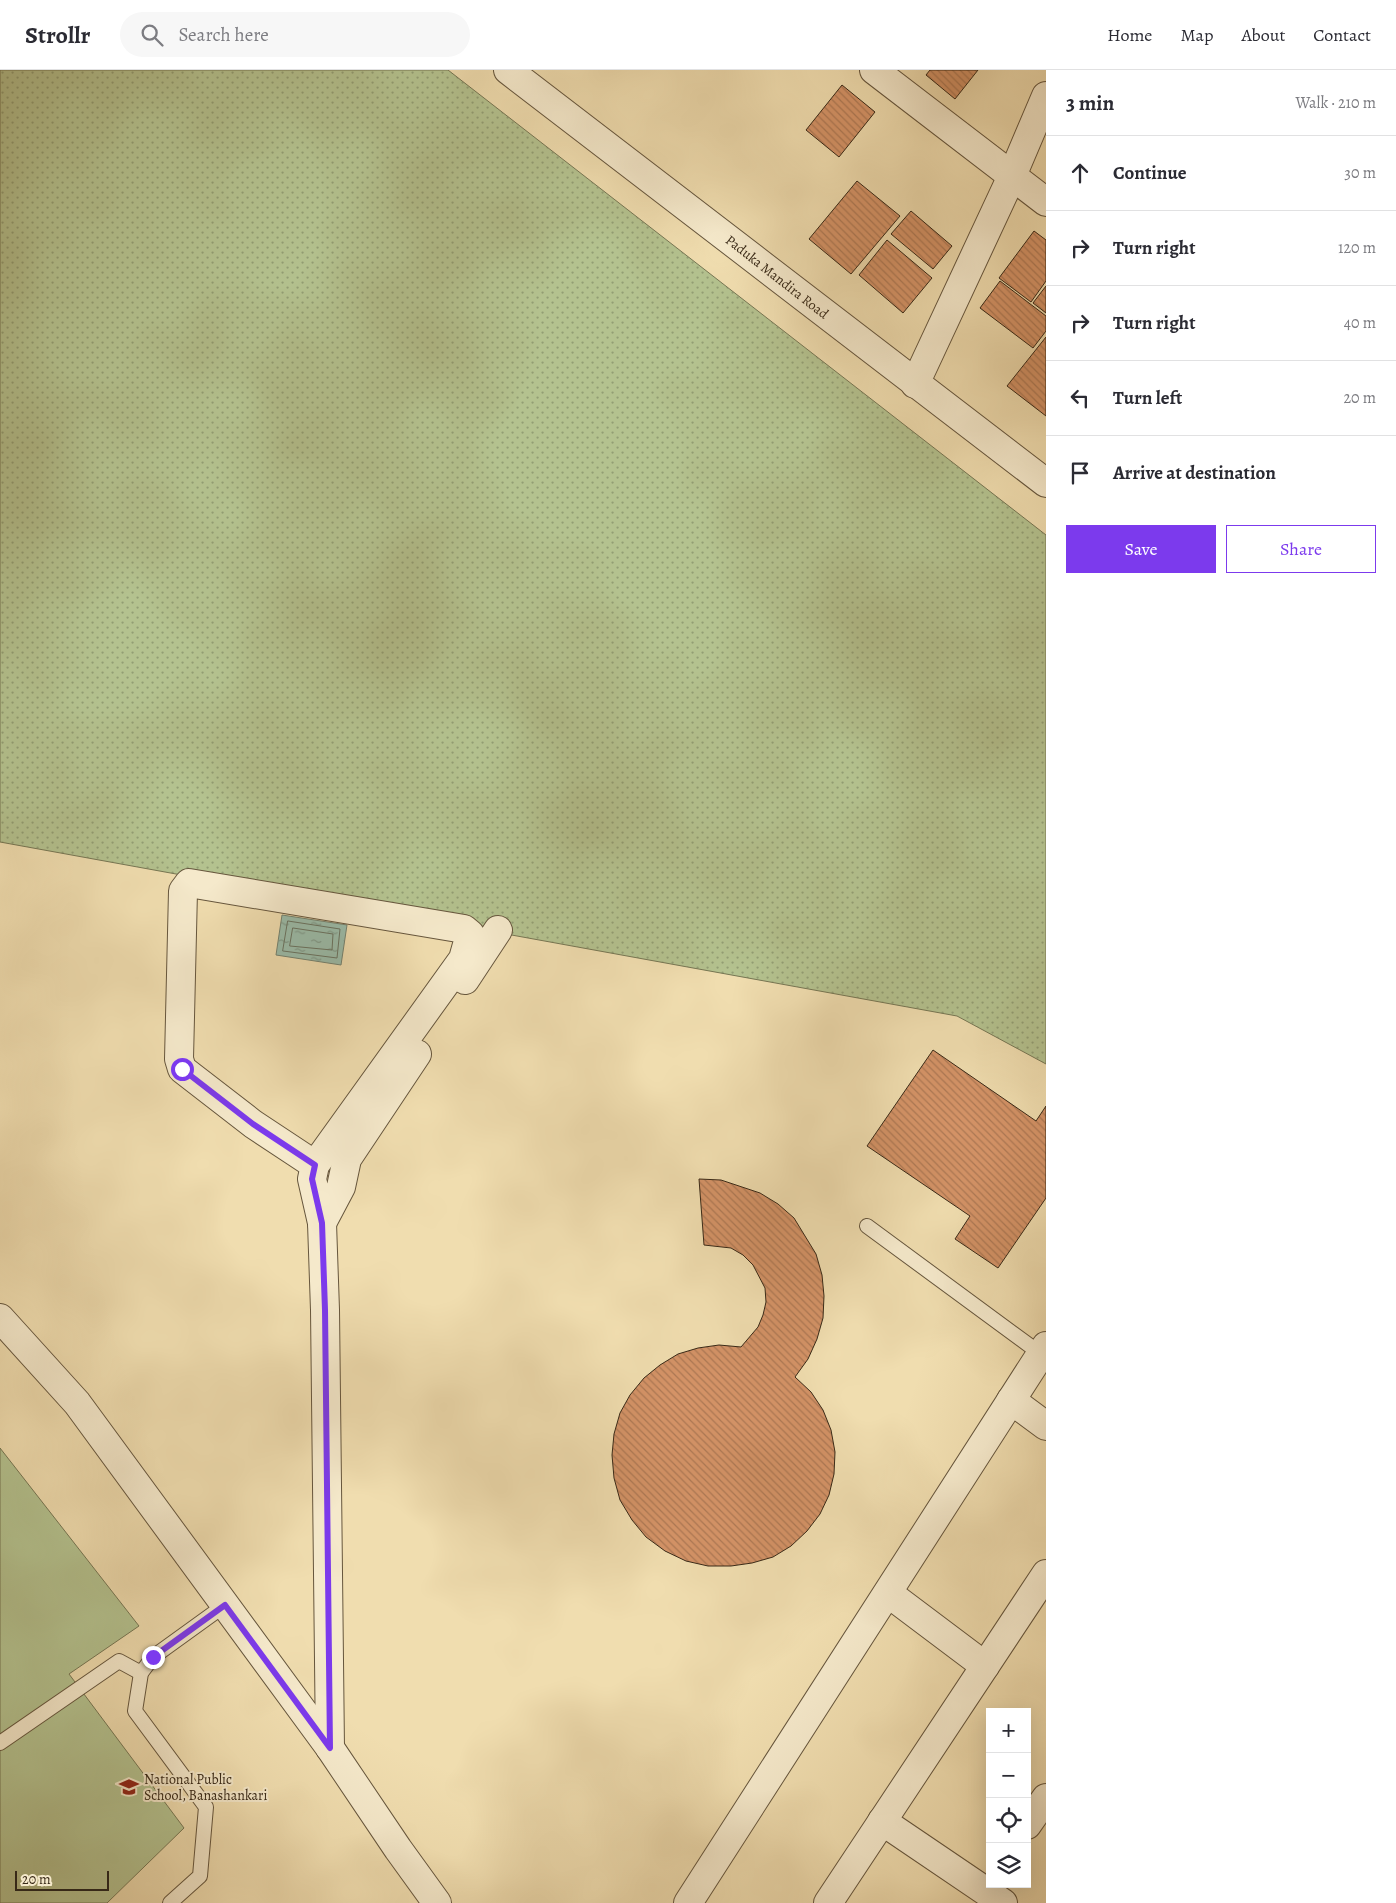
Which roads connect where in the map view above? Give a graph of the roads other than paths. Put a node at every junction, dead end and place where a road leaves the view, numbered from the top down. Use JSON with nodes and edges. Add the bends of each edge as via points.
{"nodes":[{"id":1,"x":508,"y":70,"type":"edge"},
{"id":2,"x":874,"y":70,"type":"edge"},
{"id":3,"x":1046,"y":96,"type":"edge"},
{"id":4,"x":1012,"y":176,"type":"junction"},
{"id":5,"x":1046,"y":202,"type":"edge"},
{"id":6,"x":915,"y":384,"type":"junction"},
{"id":7,"x":1046,"y":484,"type":"edge"},
{"id":8,"x":498,"y":930,"type":"dead end"},
{"id":9,"x":315,"y":1165,"type":"junction"},
{"id":10,"x":322,"y":1223,"type":"junction"},
{"id":11,"x":867,"y":1226,"type":"dead end"},
{"id":12,"x":0,"y":1318,"type":"edge"},
{"id":13,"x":1043,"y":1350,"type":"edge"},
{"id":14,"x":1011,"y":1400,"type":"junction"},
{"id":15,"x":1046,"y":1426,"type":"edge"},
{"id":16,"x":1046,"y":1574,"type":"edge"},
{"id":17,"x":888,"y":1593,"type":"junction"},
{"id":18,"x":225,"y":1605,"type":"junction"},
{"id":19,"x":985,"y":1666,"type":"junction"},
{"id":20,"x":141,"y":1674,"type":"junction"},
{"id":21,"x":0,"y":1743,"type":"edge"},
{"id":22,"x":330,"y":1748,"type":"junction"},
{"id":23,"x":1046,"y":1798,"type":"edge"},
{"id":24,"x":1031,"y":1819,"type":"edge"},
{"id":25,"x":882,"y":1821,"type":"junction"},
{"id":26,"x":987,"y":1894,"type":"edge"},
{"id":27,"x":170,"y":1903,"type":"edge"},
{"id":28,"x":437,"y":1903,"type":"edge"},
{"id":29,"x":688,"y":1903,"type":"edge"},
{"id":30,"x":828,"y":1903,"type":"edge"}],
"edges":[{"from":1,"to":6,"type":"street","name":"Paduka Mandira Road"},
{"from":2,"to":4,"type":"street"},
{"from":3,"to":4,"type":"street"},
{"from":4,"to":5,"type":"street"},
{"from":4,"to":6,"type":"street"},
{"from":6,"to":7,"type":"street","name":"Paduka Mandira Road"},
{"from":8,"to":10,"type":"street","via":[[347,1159],[341,1187]]},
{"from":9,"to":9,"type":"street","via":[[463,959],[470,934],[464,929],[189,883],[184,891],[179,1059],[182,1069],[253,1124]]},
{"from":9,"to":10,"type":"street","via":[[312,1179]]},
{"from":10,"to":22,"type":"street"},
{"from":11,"to":13,"type":"lane"},
{"from":12,"to":18,"type":"street","via":[[77,1403]]},
{"from":13,"to":14,"type":"street"},
{"from":14,"to":15,"type":"street"},
{"from":14,"to":17,"type":"street"},
{"from":16,"to":19,"type":"street"},
{"from":17,"to":19,"type":"street"},
{"from":17,"to":29,"type":"street"},
{"from":18,"to":20,"type":"lane","via":[[153,1657]]},
{"from":18,"to":22,"type":"street"},
{"from":19,"to":25,"type":"street"},
{"from":20,"to":21,"type":"lane","via":[[119,1661]]},
{"from":20,"to":27,"type":"lane","via":[[135,1711],[206,1807],[200,1876]]},
{"from":22,"to":28,"type":"street"},
{"from":23,"to":24,"type":"street"},
{"from":25,"to":26,"type":"street"},
{"from":25,"to":30,"type":"street"}]}
